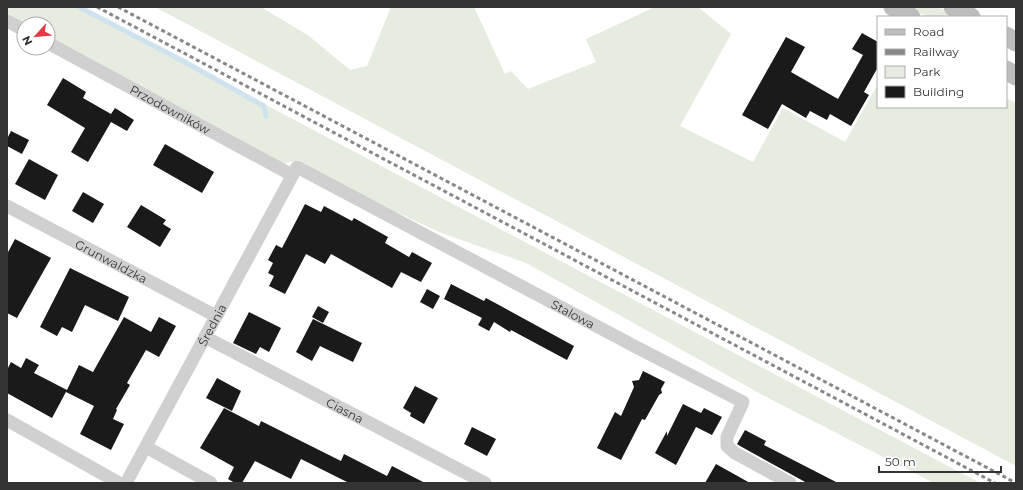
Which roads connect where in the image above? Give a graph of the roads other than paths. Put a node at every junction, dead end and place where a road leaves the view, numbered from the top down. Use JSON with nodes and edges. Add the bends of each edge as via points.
{"nodes":[{"id":1,"x":893,"y":7,"type":"edge"},
{"id":2,"x":953,"y":7,"type":"edge"},
{"id":3,"x":909,"y":16,"type":"edge"},
{"id":4,"x":969,"y":16,"type":"edge"},
{"id":5,"x":7,"y":21,"type":"edge"},
{"id":6,"x":16,"y":26,"type":"edge"},
{"id":7,"x":1007,"y":37,"type":"edge"},
{"id":8,"x":1016,"y":42,"type":"edge"},
{"id":9,"x":56,"y":47,"type":"edge"},
{"id":10,"x":1007,"y":71,"type":"edge"},
{"id":11,"x":1016,"y":76,"type":"edge"},
{"id":12,"x":294,"y":171,"type":"junction"},
{"id":13,"x":7,"y":206,"type":"edge"},
{"id":14,"x":216,"y":316,"type":"junction"},
{"id":15,"x":205,"y":337,"type":"junction"},
{"id":16,"x":7,"y":420,"type":"edge"},
{"id":17,"x":146,"y":447,"type":"junction"},
{"id":18,"x":119,"y":483,"type":"edge"},
{"id":19,"x":126,"y":483,"type":"edge"},
{"id":20,"x":210,"y":483,"type":"edge"},
{"id":21,"x":485,"y":483,"type":"edge"},
{"id":22,"x":790,"y":483,"type":"edge"}],
"edges":[{"from":1,"to":3,"type":"street"},
{"from":2,"to":4,"type":"street"},
{"from":5,"to":6,"type":"street"},
{"from":7,"to":8,"type":"street"},
{"from":9,"to":12,"type":"street","name":"Przodowników"},
{"from":10,"to":11,"type":"street"},
{"from":12,"to":14,"type":"street","name":"Średnia"},
{"from":12,"to":22,"type":"street","name":"Stalowa","via":[[743,402],[727,437],[727,446]]},
{"from":13,"to":14,"type":"street","name":"Grunwaldzka"},
{"from":14,"to":15,"type":"street","name":"Średnia"},
{"from":15,"to":17,"type":"street","name":"Średnia"},
{"from":15,"to":21,"type":"street","name":"Ciasna"},
{"from":16,"to":18,"type":"street"},
{"from":17,"to":19,"type":"street","name":"Średnia"},
{"from":17,"to":20,"type":"street"}]}
